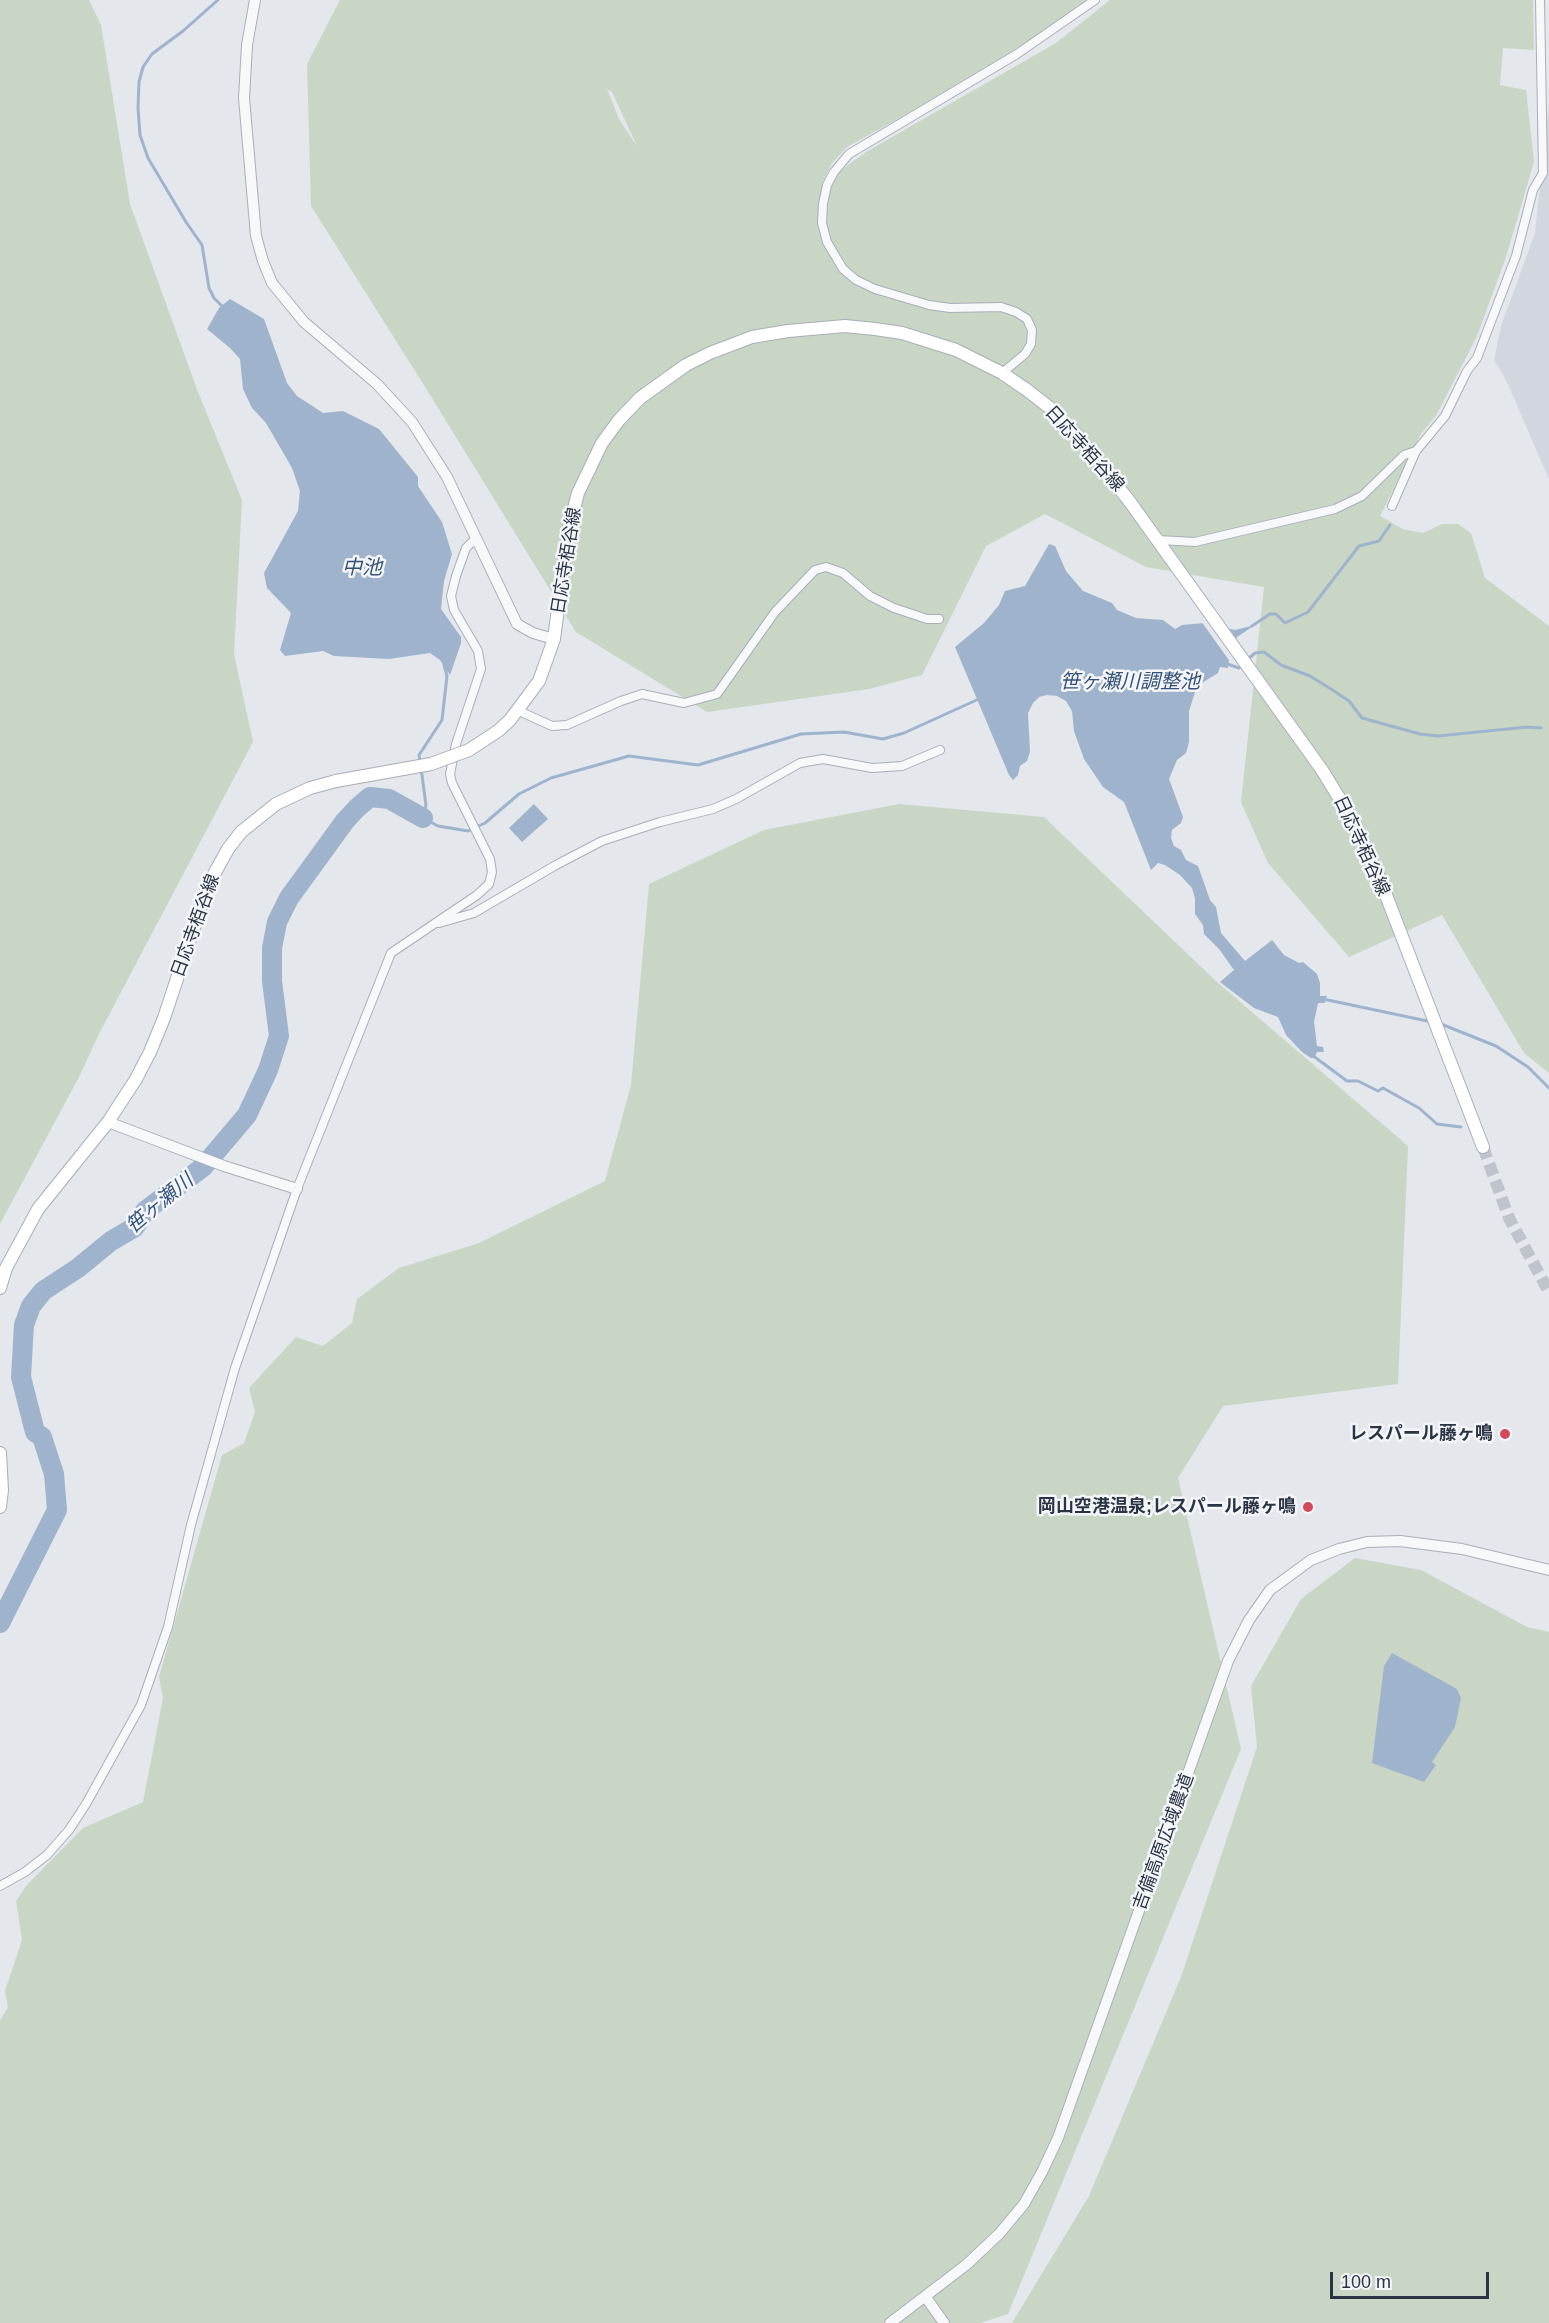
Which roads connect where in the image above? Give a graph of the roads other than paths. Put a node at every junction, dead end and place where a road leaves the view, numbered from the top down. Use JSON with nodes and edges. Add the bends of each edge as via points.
{"nodes":[{"id":1,"x":255,"y":0,"type":"edge"},
{"id":2,"x":1095,"y":0,"type":"edge"},
{"id":3,"x":1540,"y":0,"type":"edge"},
{"id":4,"x":1002,"y":373,"type":"junction"},
{"id":5,"x":1416,"y":451,"type":"junction"},
{"id":6,"x":1392,"y":506,"type":"dead end"},
{"id":7,"x":476,"y":538,"type":"junction"},
{"id":8,"x":1158,"y":540,"type":"junction"},
{"id":9,"x":939,"y":619,"type":"dead end"},
{"id":10,"x":554,"y":639,"type":"junction"},
{"id":11,"x":519,"y":711,"type":"junction"},
{"id":12,"x":940,"y":750,"type":"dead end"},
{"id":13,"x":430,"y":926,"type":"junction"},
{"id":14,"x":108,"y":1122,"type":"junction"},
{"id":15,"x":1483,"y":1147,"type":"tunnel mouth"},
{"id":16,"x":297,"y":1189,"type":"junction"},
{"id":17,"x":0,"y":1288,"type":"edge"},
{"id":18,"x":0,"y":1454,"type":"edge"},
{"id":19,"x":0,"y":1507,"type":"edge"},
{"id":20,"x":1549,"y":1570,"type":"edge"},
{"id":21,"x":0,"y":1886,"type":"edge"},
{"id":22,"x":925,"y":2296,"type":"junction"},
{"id":23,"x":890,"y":2323,"type":"edge"},
{"id":24,"x":944,"y":2323,"type":"edge"}],
"edges":[{"from":1,"to":7,"type":"street","via":[[246,45],[244,98],[253,210],[263,261],[272,283],[300,317],[377,384],[411,422],[447,477]]},
{"from":2,"to":4,"type":"street","via":[[1017,54],[849,154],[827,185],[822,223],[826,242],[843,269],[856,280],[929,305],[1001,307],[1027,319],[1032,330],[1031,344]]},
{"from":3,"to":5,"type":"street","via":[[1543,173],[1533,190],[1516,256],[1477,358],[1445,416]]},
{"from":4,"to":8,"type":"main road","name":"日応寺栢谷線","via":[[1050,408],[1079,437]]},
{"from":4,"to":10,"type":"main road","name":"日応寺栢谷線","via":[[930,340],[845,326],[752,337],[686,365],[626,413],[602,443],[589,468],[568,532]]},
{"from":5,"to":6,"type":"street"},
{"from":5,"to":8,"type":"street","via":[[1404,455],[1362,495],[1335,510],[1195,542]]},
{"from":7,"to":10,"type":"street","via":[[517,624]]},
{"from":7,"to":13,"type":"street","via":[[466,548],[452,596],[454,610],[478,651],[481,669],[450,774],[490,859],[492,872],[489,884],[477,895]]},
{"from":8,"to":15,"type":"main road","name":"日応寺栢谷線","via":[[1322,770],[1355,824]]},
{"from":9,"to":11,"type":"street","via":[[894,608],[870,596],[843,573],[826,567],[815,570],[775,612],[717,694],[684,703],[642,694],[567,725],[552,726]]},
{"from":10,"to":11,"type":"main road","name":"日応寺栢谷線","via":[[539,681]]},
{"from":11,"to":14,"type":"main road","name":"日応寺栢谷線","bridge":true,"via":[[469,750],[431,764],[310,788],[276,804],[241,832],[208,885],[150,1052]]},
{"from":12,"to":13,"type":"street","via":[[902,766],[872,768],[823,759],[800,763],[713,809],[602,841],[474,912]]},
{"from":13,"to":16,"type":"street","via":[[391,953]]},
{"from":14,"to":16,"type":"street"},
{"from":14,"to":17,"type":"main road","name":"日応寺栢谷線","via":[[38,1209],[6,1268]]},
{"from":16,"to":21,"type":"street","via":[[235,1368],[191,1525],[168,1627],[141,1705],[69,1830],[47,1855]]},
{"from":18,"to":19,"type":"main road"},
{"from":20,"to":22,"type":"street","name":"吉備高原広域農道","via":[[1462,1549],[1400,1541],[1367,1542],[1311,1560],[1270,1590],[1228,1661],[1058,2138],[1042,2172],[1024,2204],[999,2234]]},
{"from":22,"to":23,"type":"street","name":"吉備高原広域農道"},
{"from":22,"to":24,"type":"street"}]}
